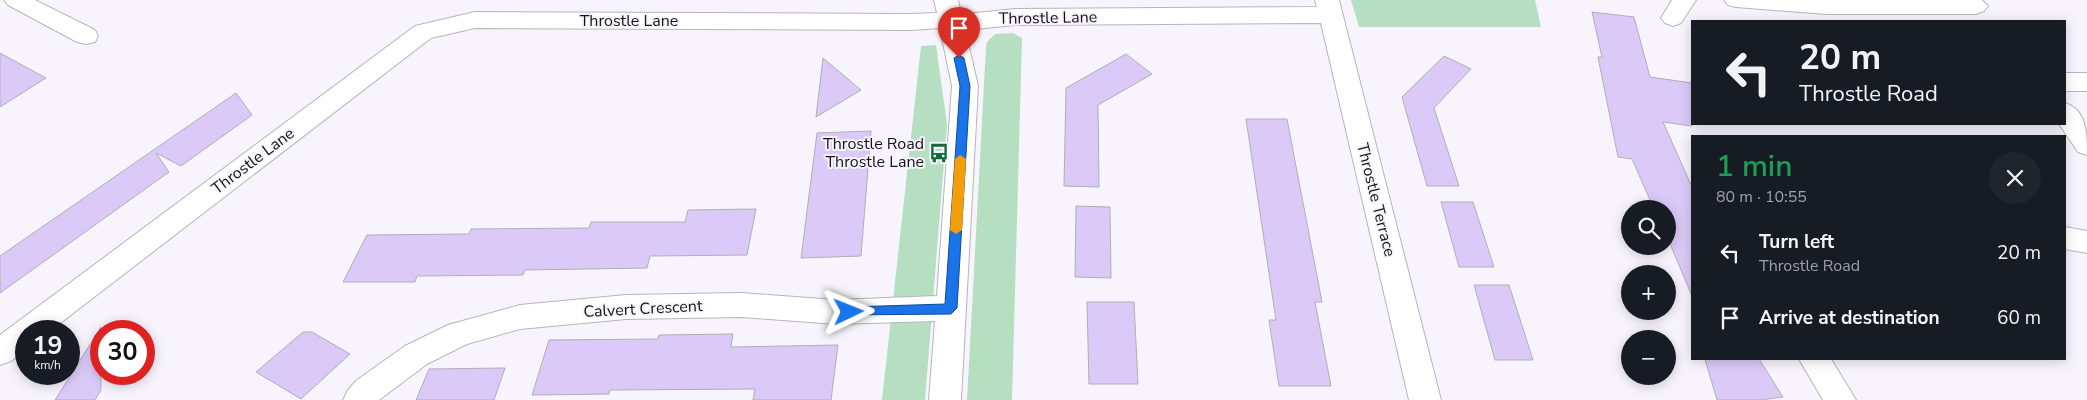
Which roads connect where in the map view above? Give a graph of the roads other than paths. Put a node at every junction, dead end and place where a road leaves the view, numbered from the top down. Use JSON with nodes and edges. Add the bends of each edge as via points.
{"nodes":[{"id":1,"x":16,"y":0,"type":"edge"},
{"id":2,"x":1736,"y":0,"type":"edge"},
{"id":3,"x":1015,"y":8,"type":"edge"},
{"id":4,"x":1329,"y":8,"type":"edge"},
{"id":5,"x":1979,"y":9,"type":"edge"},
{"id":6,"x":948,"y":10,"type":"edge"},
{"id":7,"x":86,"y":36,"type":"dead end"},
{"id":8,"x":2066,"y":82,"type":"edge"},
{"id":9,"x":2087,"y":82,"type":"edge"},
{"id":10,"x":2066,"y":114,"type":"edge"},
{"id":11,"x":2087,"y":145,"type":"edge"},
{"id":12,"x":2066,"y":238,"type":"edge"},
{"id":13,"x":2087,"y":242,"type":"edge"},
{"id":14,"x":951,"y":308,"type":"junction"},
{"id":15,"x":43,"y":320,"type":"edge"},
{"id":16,"x":15,"y":341,"type":"edge"},
{"id":17,"x":0,"y":352,"type":"edge"},
{"id":18,"x":1815,"y":360,"type":"edge"},
{"id":19,"x":359,"y":400,"type":"edge"},
{"id":20,"x":944,"y":400,"type":"edge"},
{"id":21,"x":1426,"y":400,"type":"edge"},
{"id":22,"x":1840,"y":400,"type":"edge"}],
"edges":[{"from":1,"to":7,"type":"street"},
{"from":2,"to":5,"type":"street","via":[[1774,6],[1930,4]]},
{"from":3,"to":4,"type":"street","name":"Throstle Lane"},
{"from":3,"to":6,"type":"street","name":"Throstle Lane","via":[[965,22]]},
{"from":4,"to":21,"type":"street","name":"Throstle Terrace"},
{"from":6,"to":14,"type":"street","via":[[965,86]]},
{"from":6,"to":15,"type":"street","name":"Throstle Lane","via":[[475,20],[423,32]]},
{"from":8,"to":9,"type":"street"},
{"from":10,"to":11,"type":"street"},
{"from":12,"to":13,"type":"street"},
{"from":14,"to":19,"type":"street","name":"Calvert Crescent","via":[[836,312],[742,305],[626,307],[520,317],[459,334],[416,355]]},
{"from":14,"to":20,"type":"street"},
{"from":16,"to":17,"type":"street","name":"Throstle Lane"},
{"from":18,"to":22,"type":"street"}]}
